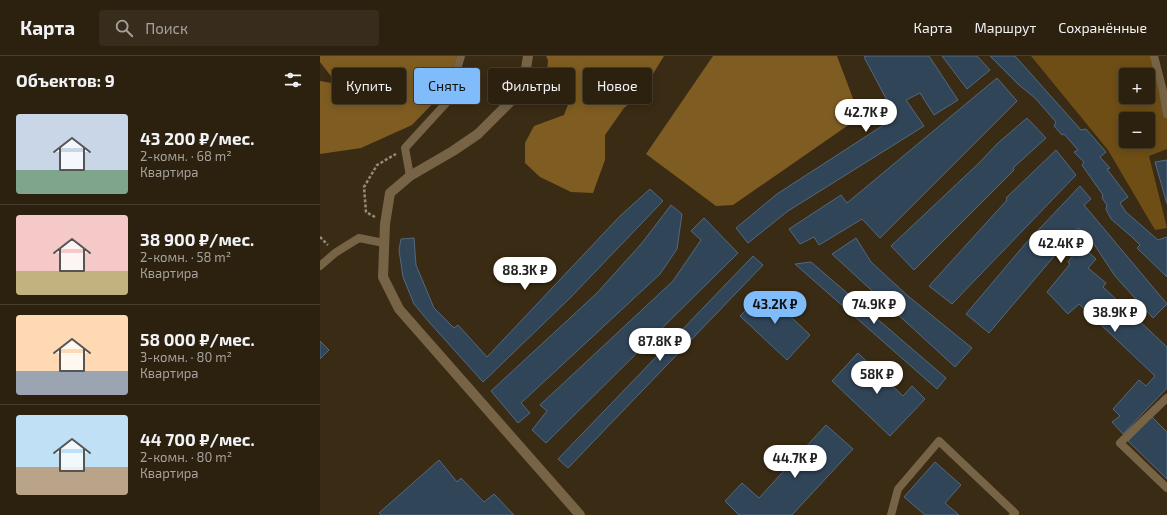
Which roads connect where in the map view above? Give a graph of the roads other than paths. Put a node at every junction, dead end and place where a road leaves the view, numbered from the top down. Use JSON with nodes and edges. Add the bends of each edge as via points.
{"nodes":[{"id":1,"x":461,"y":56,"type":"edge"},
{"id":2,"x":528,"y":56,"type":"edge"},
{"id":3,"x":1154,"y":56,"type":"edge"},
{"id":4,"x":1167,"y":114,"type":"edge"},
{"id":5,"x":410,"y":176,"type":"junction"},
{"id":6,"x":384,"y":243,"type":"junction"},
{"id":7,"x":320,"y":266,"type":"edge"},
{"id":8,"x":1167,"y":398,"type":"edge"},
{"id":9,"x":1167,"y":488,"type":"edge"},
{"id":10,"x":580,"y":515,"type":"edge"},
{"id":11,"x":891,"y":515,"type":"edge"},
{"id":12,"x":1013,"y":515,"type":"edge"}],
"edges":[{"from":1,"to":5,"type":"lane","via":[[447,102],[405,148]]},
{"from":2,"to":5,"type":"street","via":[[525,75],[513,99],[478,134]]},
{"from":3,"to":4,"type":"lane"},
{"from":5,"to":6,"type":"street","via":[[390,193]]},
{"from":6,"to":7,"type":"lane","via":[[359,238]]},
{"from":6,"to":10,"type":"street","via":[[383,277],[399,309]]},
{"from":8,"to":9,"type":"lane","via":[[1120,443]]},
{"from":11,"to":12,"type":"lane","via":[[898,489],[939,441],[1015,513]]}]}
